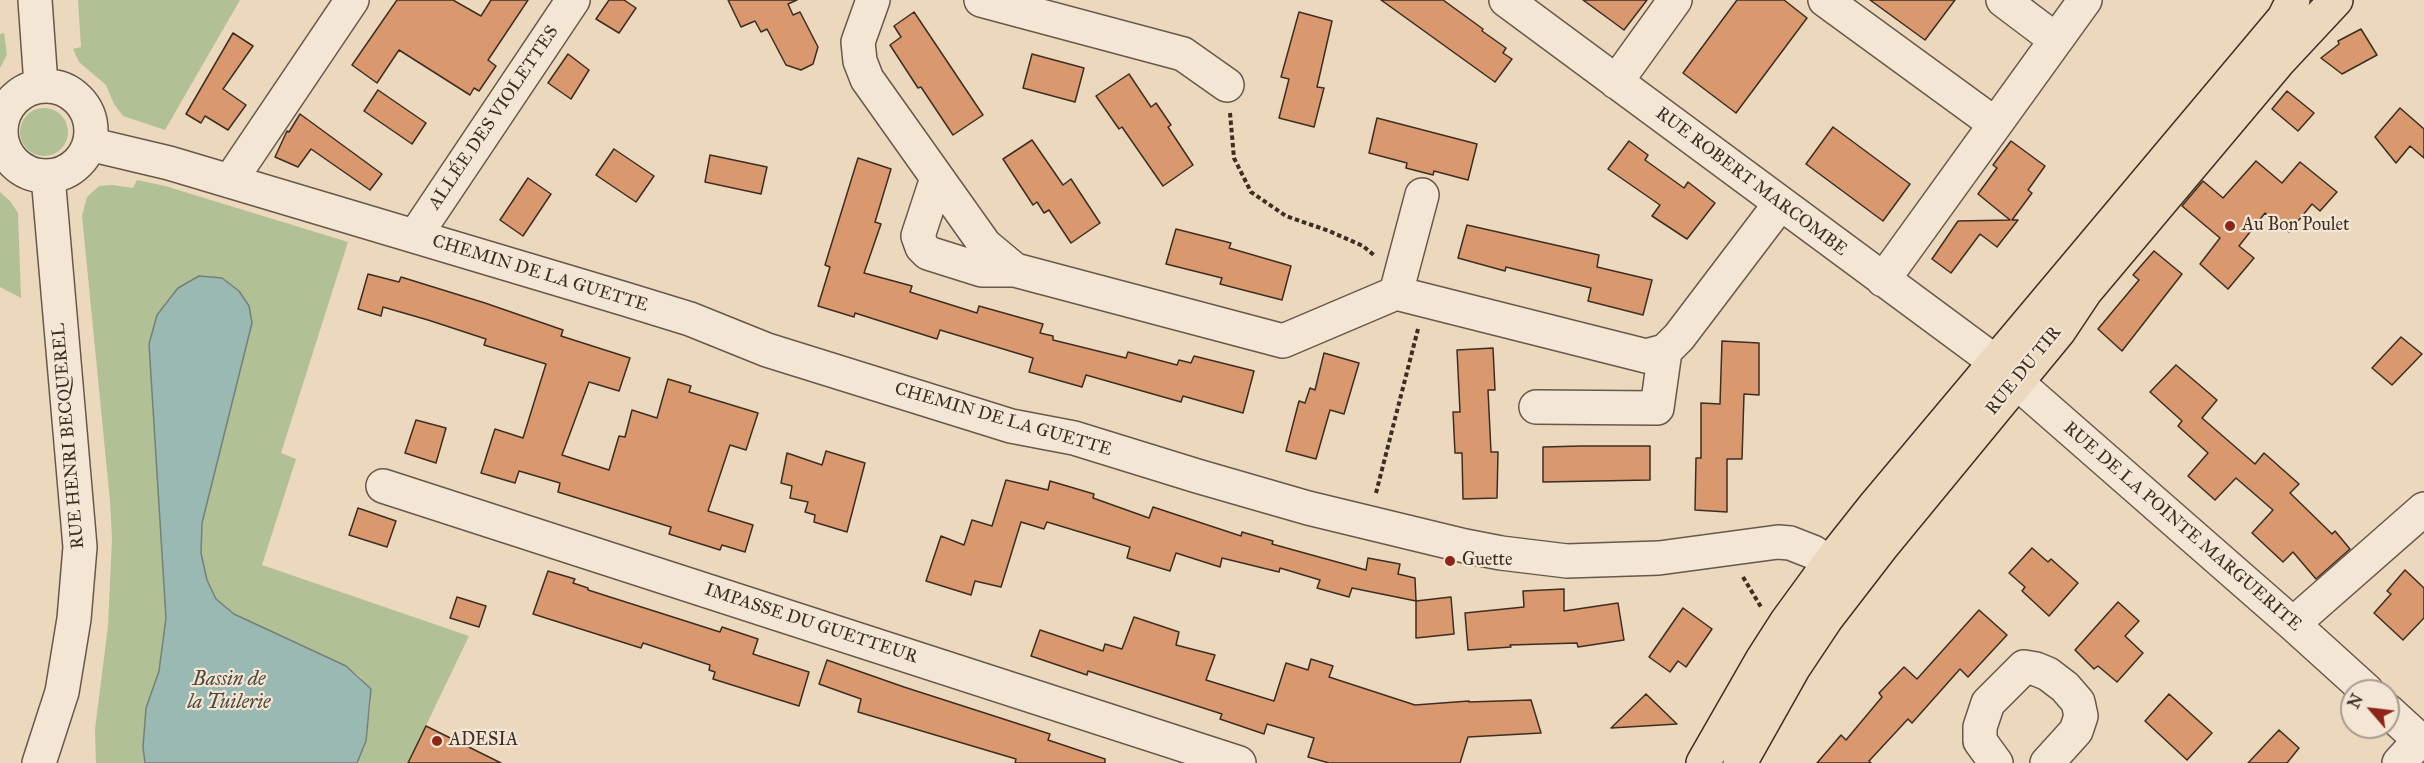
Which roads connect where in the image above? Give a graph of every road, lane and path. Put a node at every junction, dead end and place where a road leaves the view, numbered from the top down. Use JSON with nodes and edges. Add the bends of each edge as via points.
{"nodes":[{"id":1,"x":35,"y":0,"type":"edge"},
{"id":2,"x":352,"y":0,"type":"edge"},
{"id":3,"x":573,"y":0,"type":"edge"},
{"id":4,"x":873,"y":0,"type":"edge"},
{"id":5,"x":981,"y":0,"type":"edge"},
{"id":6,"x":1506,"y":0,"type":"edge"},
{"id":7,"x":1675,"y":0,"type":"edge"},
{"id":8,"x":1825,"y":0,"type":"edge"},
{"id":9,"x":2003,"y":0,"type":"edge"},
{"id":10,"x":2085,"y":0,"type":"edge"},
{"id":11,"x":2292,"y":0,"type":"edge"},
{"id":12,"x":2336,"y":0,"type":"edge"},
{"id":13,"x":2056,"y":40,"type":"junction"},
{"id":14,"x":1616,"y":82,"type":"junction"},
{"id":15,"x":41,"y":85,"type":"junction"},
{"id":16,"x":1227,"y":85,"type":"joint"},
{"id":17,"x":1,"y":119,"type":"edge"},
{"id":18,"x":1995,"y":124,"type":"junction"},
{"id":19,"x":89,"y":144,"type":"junction"},
{"id":20,"x":48,"y":176,"type":"junction"},
{"id":21,"x":937,"y":178,"type":"junction"},
{"id":22,"x":230,"y":181,"type":"junction"},
{"id":23,"x":1422,"y":195,"type":"dead end"},
{"id":24,"x":1780,"y":204,"type":"junction"},
{"id":25,"x":415,"y":236,"type":"junction"},
{"id":26,"x":1015,"y":270,"type":"junction"},
{"id":27,"x":1883,"y":280,"type":"junction"},
{"id":28,"x":1408,"y":290,"type":"junction"},
{"id":29,"x":1665,"y":351,"type":"junction"},
{"id":30,"x":2005,"y":373,"type":"junction"},
{"id":31,"x":1536,"y":407,"type":"dead end"},
{"id":32,"x":383,"y":486,"type":"dead end"},
{"id":33,"x":1375,"y":494,"type":"dead end"},
{"id":34,"x":2424,"y":509,"type":"edge"},
{"id":35,"x":1738,"y":547,"type":"junction"},
{"id":36,"x":1843,"y":571,"type":"junction"},
{"id":37,"x":1770,"y":612,"type":"dead end"},
{"id":38,"x":2293,"y":624,"type":"junction"},
{"id":39,"x":2354,"y":679,"type":"edge"},
{"id":40,"x":2400,"y":729,"type":"edge"},
{"id":41,"x":2414,"y":749,"type":"edge"},
{"id":42,"x":39,"y":763,"type":"edge"},
{"id":43,"x":1239,"y":763,"type":"edge"},
{"id":44,"x":1703,"y":763,"type":"edge"},
{"id":45,"x":1740,"y":763,"type":"edge"},
{"id":46,"x":1996,"y":763,"type":"edge"},
{"id":47,"x":2047,"y":763,"type":"edge"}],
"edges":[{"from":1,"to":15,"type":"street"},
{"from":2,"to":22,"type":"street"},
{"from":3,"to":25,"type":"street","name":"ALLÉE DES VIOLETTES"},
{"from":4,"to":21,"type":"street","via":[[858,42],[860,61],[867,79]]},
{"from":5,"to":16,"type":"street","via":[[1183,54]]},
{"from":6,"to":14,"type":"street","name":"RUE ROBERT MARCOMBE"},
{"from":7,"to":14,"type":"street"},
{"from":8,"to":18,"type":"street"},
{"from":9,"to":13,"type":"street"},
{"from":10,"to":13,"type":"street"},
{"from":11,"to":30,"type":"main road","name":"RUE DU TIR","via":[[2284,18]]},
{"from":12,"to":30,"type":"main road","name":"RUE DU TIR","via":[[2085,292],[2059,331]]},
{"from":13,"to":18,"type":"street"},
{"from":14,"to":24,"type":"street","name":"RUE ROBERT MARCOMBE"},
{"from":15,"to":17,"type":"street","via":[[16,96]]},
{"from":15,"to":19,"type":"street","via":[[56,86],[81,101],[92,129]]},
{"from":16,"to":28,"type":"path","via":[[1234,158],[1251,192],[1286,216],[1363,246]]},
{"from":17,"to":20,"type":"street","via":[[4,147],[10,159],[21,169]]},
{"from":18,"to":27,"type":"street"},
{"from":19,"to":20,"type":"street","via":[[74,166],[62,174]]},
{"from":19,"to":22,"type":"street","name":"CHEMIN DE LA GUETTE"},
{"from":20,"to":42,"type":"street","name":"RUE HENRI BECQUEREL","via":[[80,548],[75,619],[62,692]]},
{"from":21,"to":26,"type":"street","via":[[985,245]]},
{"from":21,"to":26,"type":"street","via":[[918,236],[922,247],[928,253],[982,270]]},
{"from":22,"to":25,"type":"street","name":"CHEMIN DE LA GUETTE"},
{"from":23,"to":28,"type":"street"},
{"from":24,"to":27,"type":"street","name":"RUE ROBERT MARCOMBE"},
{"from":24,"to":29,"type":"street"},
{"from":25,"to":35,"type":"street","name":"CHEMIN DE LA GUETTE","via":[[690,319],[767,350],[1011,426],[1074,438],[1249,492],[1465,546],[1534,558],[1598,562]]},
{"from":26,"to":28,"type":"street","via":[[1283,342]]},
{"from":27,"to":30,"type":"street","name":"RUE ROBERT MARCOMBE"},
{"from":28,"to":29,"type":"street","via":[[1646,356]]},
{"from":28,"to":33,"type":"path"},
{"from":29,"to":31,"type":"street","via":[[1656,408]]},
{"from":30,"to":36,"type":"main road","name":"RUE DU TIR","via":[[1876,504]]},
{"from":30,"to":38,"type":"street","name":"RUE DE LA POINTE MARGUERITE"},
{"from":32,"to":43,"type":"street","name":"IMPASSE DU GUETTEUR"},
{"from":34,"to":38,"type":"street"},
{"from":35,"to":36,"type":"street","name":"CHEMIN DE LA GUETTE","via":[[1790,543]]},
{"from":35,"to":37,"type":"path","via":[[1741,573],[1761,606]]},
{"from":36,"to":44,"type":"main road","name":"RUE DU TIR","via":[[1768,650]]},
{"from":36,"to":45,"type":"main road","name":"RUE DU TIR"},
{"from":38,"to":39,"type":"street","name":"RUE DE LA POINTE MARGUERITE"},
{"from":40,"to":41,"type":"street"},
{"from":46,"to":47,"type":"street","via":[[1980,741],[1980,727],[1989,703],[2024,667],[2048,674],[2078,702],[2081,717],[2076,731]]}]}
